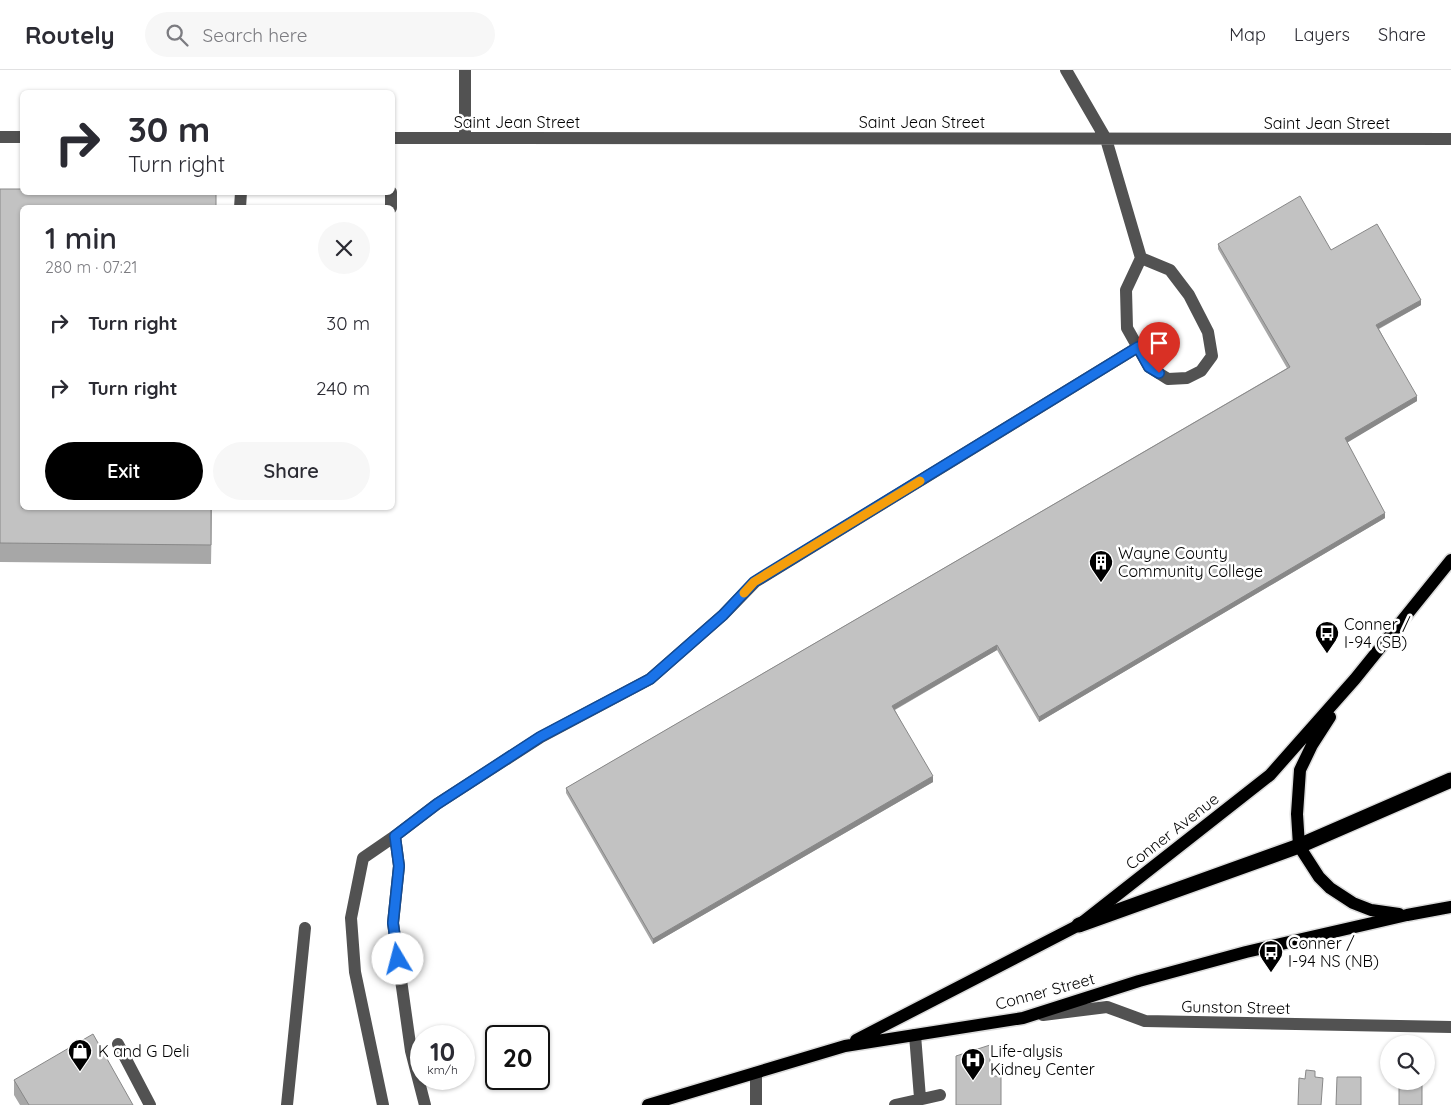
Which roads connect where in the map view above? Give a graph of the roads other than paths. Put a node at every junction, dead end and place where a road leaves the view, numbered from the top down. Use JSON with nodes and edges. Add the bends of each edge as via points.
{"nodes":[{"id":1,"x":465,"y":70,"type":"edge"},
{"id":2,"x":1066,"y":70,"type":"edge"},
{"id":3,"x":0,"y":137,"type":"edge"},
{"id":4,"x":20,"y":137,"type":"edge"},
{"id":5,"x":395,"y":138,"type":"edge"},
{"id":6,"x":465,"y":138,"type":"junction"},
{"id":7,"x":1106,"y":139,"type":"junction"},
{"id":8,"x":1451,"y":139,"type":"edge"},
{"id":9,"x":1141,"y":258,"type":"junction"},
{"id":10,"x":1138,"y":347,"type":"junction"},
{"id":11,"x":1451,"y":560,"type":"edge"},
{"id":12,"x":1355,"y":679,"type":"junction"},
{"id":13,"x":1451,"y":780,"type":"edge"},
{"id":14,"x":395,"y":836,"type":"junction"},
{"id":15,"x":1299,"y":846,"type":"junction"},
{"id":16,"x":1451,"y":907,"type":"edge"},
{"id":17,"x":1406,"y":915,"type":"junction"},
{"id":18,"x":1079,"y":925,"type":"junction"},
{"id":19,"x":305,"y":928,"type":"dead end"},
{"id":20,"x":1023,"y":1018,"type":"junction"},
{"id":21,"x":1451,"y":1027,"type":"edge"},
{"id":22,"x":915,"y":1035,"type":"junction"},
{"id":23,"x":118,"y":1044,"type":"dead end"},
{"id":24,"x":845,"y":1046,"type":"junction"},
{"id":25,"x":756,"y":1074,"type":"junction"},
{"id":26,"x":940,"y":1095,"type":"dead end"},
{"id":27,"x":920,"y":1098,"type":"junction"},
{"id":28,"x":901,"y":1104,"type":"edge"},
{"id":29,"x":150,"y":1105,"type":"edge"},
{"id":30,"x":287,"y":1105,"type":"edge"},
{"id":31,"x":383,"y":1105,"type":"edge"},
{"id":32,"x":425,"y":1105,"type":"edge"},
{"id":33,"x":648,"y":1105,"type":"edge"},
{"id":34,"x":756,"y":1105,"type":"edge"}],
"edges":[{"from":1,"to":6,"type":"street"},
{"from":2,"to":7,"type":"street"},
{"from":3,"to":4,"type":"street"},
{"from":5,"to":6,"type":"street","name":"Saint Jean Street"},
{"from":6,"to":7,"type":"street","name":"Saint Jean Street"},
{"from":7,"to":8,"type":"street","name":"Saint Jean Street"},
{"from":7,"to":9,"type":"street"},
{"from":9,"to":10,"type":"street","via":[[1126,290],[1127,328]]},
{"from":9,"to":10,"type":"street","via":[[1170,270],[1189,295],[1208,332],[1212,356],[1201,371],[1187,378],[1168,379],[1149,367]]},
{"from":10,"to":14,"type":"street","via":[[754,582],[723,615],[650,679],[540,737],[437,804]]},
{"from":11,"to":12,"type":"main road","name":"Conner Avenue"},
{"from":12,"to":15,"type":"main road","via":[[1312,745],[1300,770]]},
{"from":12,"to":18,"type":"main road","name":"Conner Avenue","via":[[1270,775]]},
{"from":13,"to":15,"type":"highway"},
{"from":14,"to":31,"type":"street","via":[[363,858],[351,918],[355,972]]},
{"from":14,"to":32,"type":"street","via":[[399,866],[393,923],[411,1051]]},
{"from":15,"to":17,"type":"main road","via":[[1319,877],[1353,903],[1371,910]]},
{"from":15,"to":18,"type":"highway"},
{"from":16,"to":17,"type":"main road","name":"Conner Street"},
{"from":17,"to":20,"type":"main road","name":"Conner Street","via":[[1139,981]]},
{"from":18,"to":24,"type":"main road","name":"Conner Avenue"},
{"from":19,"to":30,"type":"street"},
{"from":20,"to":21,"type":"street","name":"Gunston Street","via":[[1107,1007],[1145,1021]]},
{"from":20,"to":22,"type":"main road","name":"Conner Street"},
{"from":22,"to":24,"type":"main road","name":"Conner Street"},
{"from":22,"to":27,"type":"street"},
{"from":23,"to":29,"type":"street"},
{"from":24,"to":25,"type":"main road","name":"Conner Street"},
{"from":25,"to":33,"type":"main road","name":"Conner Street"},
{"from":25,"to":34,"type":"street"},
{"from":26,"to":27,"type":"street"},
{"from":27,"to":28,"type":"street"}]}
